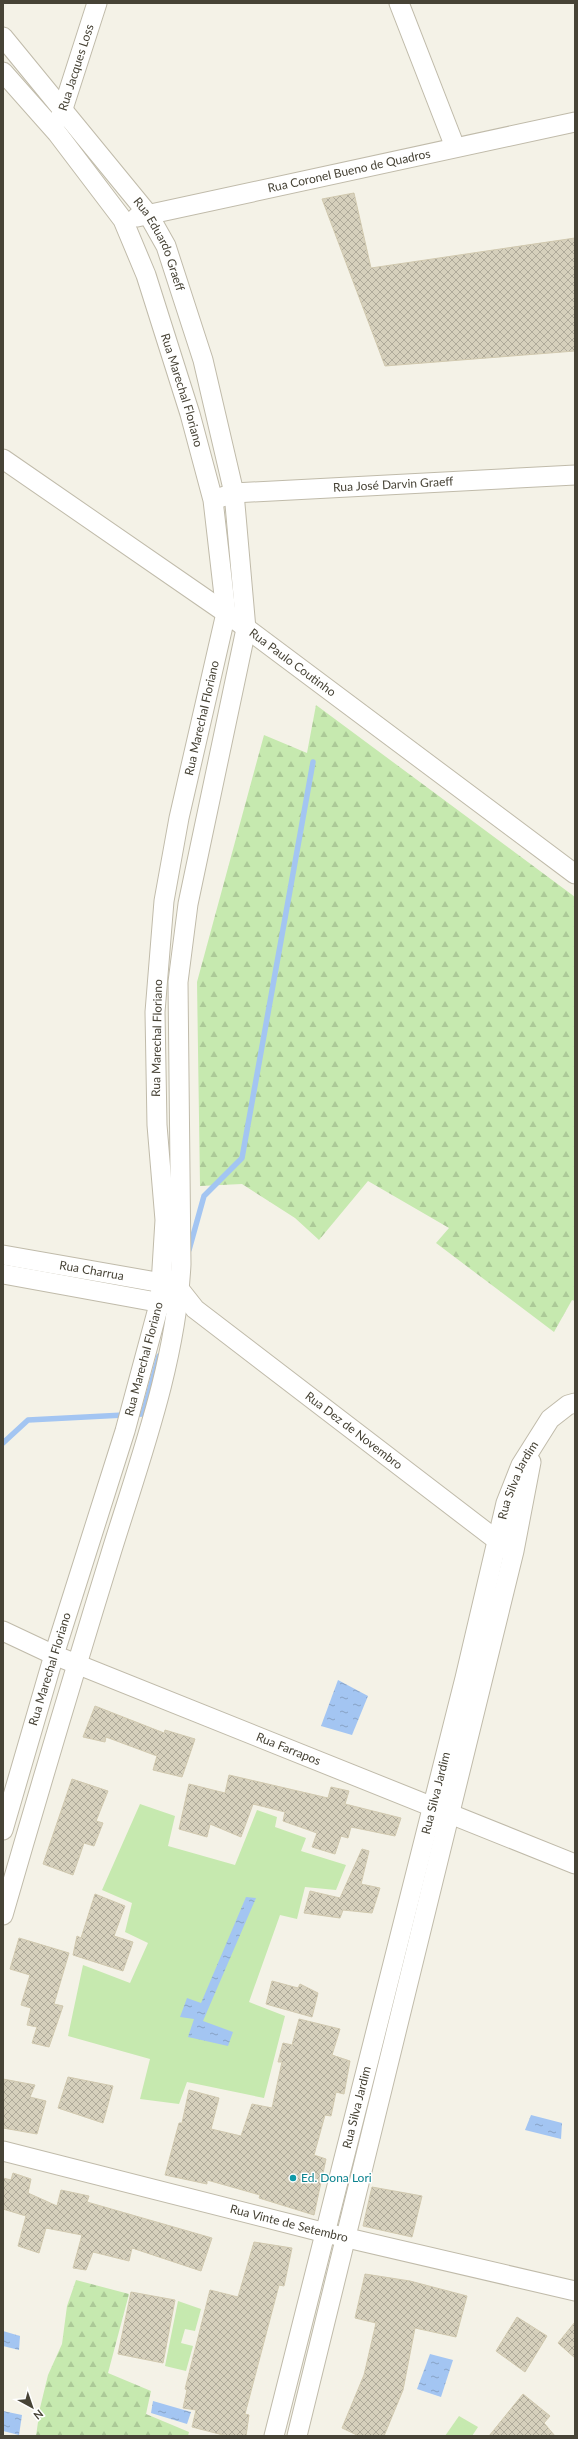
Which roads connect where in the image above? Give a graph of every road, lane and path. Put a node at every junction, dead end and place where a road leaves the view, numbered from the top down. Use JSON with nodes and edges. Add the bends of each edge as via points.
{"nodes":[{"id":1,"x":97,"y":3,"type":"edge"},
{"id":2,"x":399,"y":3,"type":"edge"},
{"id":3,"x":3,"y":37,"type":"edge"},
{"id":4,"x":3,"y":72,"type":"edge"},
{"id":5,"x":62,"y":108,"type":"junction"},
{"id":6,"x":575,"y":122,"type":"edge"},
{"id":7,"x":57,"y":133,"type":"junction"},
{"id":8,"x":455,"y":147,"type":"junction"},
{"id":9,"x":148,"y":214,"type":"junction"},
{"id":10,"x":123,"y":220,"type":"junction"},
{"id":11,"x":3,"y":459,"type":"edge"},
{"id":12,"x":575,"y":475,"type":"edge"},
{"id":13,"x":234,"y":493,"type":"junction"},
{"id":14,"x":213,"y":500,"type":"junction"},
{"id":15,"x":226,"y":613,"type":"junction"},
{"id":16,"x":246,"y":629,"type":"junction"},
{"id":17,"x":575,"y":874,"type":"edge"},
{"id":18,"x":164,"y":901,"type":"junction"},
{"id":19,"x":188,"y":904,"type":"junction"},
{"id":20,"x":3,"y":1255,"type":"edge"},
{"id":21,"x":23,"y":1268,"type":"junction"},
{"id":22,"x":3,"y":1274,"type":"edge"},
{"id":23,"x":162,"y":1283,"type":"junction"},
{"id":24,"x":160,"y":1301,"type":"junction"},
{"id":25,"x":184,"y":1302,"type":"junction"},
{"id":26,"x":575,"y":1403,"type":"edge"},
{"id":27,"x":534,"y":1444,"type":"junction"},
{"id":28,"x":497,"y":1542,"type":"junction"},
{"id":29,"x":514,"y":1551,"type":"junction"},
{"id":30,"x":3,"y":1631,"type":"edge"},
{"id":31,"x":54,"y":1655,"type":"junction"},
{"id":32,"x":77,"y":1663,"type":"junction"},
{"id":33,"x":473,"y":1681,"type":"junction"},
{"id":34,"x":16,"y":1785,"type":"junction"},
{"id":35,"x":39,"y":1791,"type":"junction"},
{"id":36,"x":431,"y":1807,"type":"junction"},
{"id":37,"x":450,"y":1814,"type":"junction"},
{"id":38,"x":3,"y":1830,"type":"edge"},
{"id":39,"x":575,"y":1864,"type":"edge"},
{"id":40,"x":4,"y":1906,"type":"edge"},
{"id":41,"x":380,"y":2015,"type":"junction"},
{"id":42,"x":400,"y":2020,"type":"junction"},
{"id":43,"x":356,"y":2112,"type":"junction"},
{"id":44,"x":376,"y":2116,"type":"junction"},
{"id":45,"x":3,"y":2151,"type":"edge"},
{"id":46,"x":326,"y":2233,"type":"junction"},
{"id":47,"x":347,"y":2236,"type":"junction"},
{"id":48,"x":575,"y":2291,"type":"edge"},
{"id":49,"x":292,"y":2366,"type":"junction"},
{"id":50,"x":313,"y":2372,"type":"junction"},
{"id":51,"x":274,"y":2436,"type":"edge"},
{"id":52,"x":297,"y":2436,"type":"edge"}],
"edges":[{"from":1,"to":5,"type":"street","name":"Rua Jacques Loss"},
{"from":2,"to":8,"type":"street"},
{"from":3,"to":5,"type":"street","name":"Rua Eduardo Graeff"},
{"from":4,"to":7,"type":"street","name":"Rua Eduardo Graeff"},
{"from":5,"to":7,"type":"street","name":"Rua Jacques Loss"},
{"from":5,"to":9,"type":"street","name":"Rua Eduardo Graeff"},
{"from":6,"to":8,"type":"street","name":"Rua Coronel Bueno de Quadros"},
{"from":7,"to":10,"type":"street","name":"Rua Eduardo Graeff"},
{"from":8,"to":9,"type":"street","name":"Rua Coronel Bueno de Quadros"},
{"from":9,"to":10,"type":"street","name":"Rua Coronel Bueno de Quadros"},
{"from":9,"to":13,"type":"street","name":"Rua Eduardo Graeff","via":[[166,246],[203,360]]},
{"from":10,"to":14,"type":"street","name":"Rua Marechal Floriano","via":[[146,275],[190,414]]},
{"from":11,"to":15,"type":"street","name":"Rua Paulo Coutinho"},
{"from":12,"to":13,"type":"street","name":"Rua José Darvin Graeff"},
{"from":13,"to":14,"type":"street","name":"Rua José Darvin Graeff"},
{"from":13,"to":16,"type":"street","name":"Rua Marechal Floriano"},
{"from":14,"to":15,"type":"street","name":"Rua Marechal Floriano"},
{"from":15,"to":16,"type":"street","name":"Rua Paulo Coutinho"},
{"from":15,"to":18,"type":"street","name":"Rua Marechal Floriano","via":[[179,818]]},
{"from":16,"to":17,"type":"street","name":"Rua Paulo Coutinho"},
{"from":16,"to":19,"type":"street","name":"Rua Marechal Floriano"},
{"from":18,"to":19,"type":"street"},
{"from":18,"to":23,"type":"street","name":"Rua Marechal Floriano","via":[[155,1012],[157,1126],[165,1220]]},
{"from":19,"to":25,"type":"street","name":"Rua Marechal Floriano","via":[[178,982]]},
{"from":20,"to":21,"type":"street","name":"Rua Charrua"},
{"from":21,"to":22,"type":"street","name":"Rua Charrua"},
{"from":21,"to":23,"type":"street","name":"Rua Charrua"},
{"from":21,"to":24,"type":"street","name":"Rua Charrua"},
{"from":23,"to":24,"type":"street","name":"Rua Marechal Floriano"},
{"from":23,"to":25,"type":"street","name":"Rua Charrua"},
{"from":24,"to":25,"type":"street","name":"Rua Charrua"},
{"from":24,"to":31,"type":"street","name":"Rua Marechal Floriano","via":[[125,1431]]},
{"from":25,"to":28,"type":"street","name":"Rua Dez de Novembro"},
{"from":25,"to":32,"type":"street","name":"Rua Marechal Floriano","via":[[153,1416]]},
{"from":26,"to":27,"type":"street","via":[[568,1405],[550,1420]]},
{"from":27,"to":28,"type":"street","name":"Rua Silva Jardim","via":[[513,1482]]},
{"from":27,"to":29,"type":"street","name":"Rua Silva Jardim"},
{"from":28,"to":29,"type":"street","name":"Rua Dez de Novembro"},
{"from":28,"to":33,"type":"street","name":"Rua Silva Jardim"},
{"from":29,"to":33,"type":"street","name":"Rua Silva Jardim"},
{"from":30,"to":31,"type":"street","name":"Rua Farrapos"},
{"from":31,"to":32,"type":"street","name":"Rua Farrapos"},
{"from":31,"to":34,"type":"street","name":"Rua Marechal Floriano"},
{"from":32,"to":35,"type":"street","name":"Rua Marechal Floriano"},
{"from":32,"to":36,"type":"street","name":"Rua Farrapos"},
{"from":33,"to":36,"type":"street","name":"Rua Silva Jardim"},
{"from":33,"to":37,"type":"street","name":"Rua Silva Jardim"},
{"from":34,"to":35,"type":"street"},
{"from":34,"to":38,"type":"street","name":"Rua Marechal Floriano"},
{"from":35,"to":40,"type":"street","name":"Rua Marechal Floriano"},
{"from":36,"to":37,"type":"street","name":"Rua Farrapos"},
{"from":36,"to":41,"type":"street","name":"Rua Silva Jardim"},
{"from":37,"to":39,"type":"street","name":"Rua Farrapos"},
{"from":37,"to":42,"type":"street","name":"Rua Silva Jardim"},
{"from":41,"to":42,"type":"street"},
{"from":41,"to":43,"type":"street","name":"Rua Silva Jardim"},
{"from":42,"to":44,"type":"street","name":"Rua Silva Jardim"},
{"from":43,"to":44,"type":"street"},
{"from":43,"to":46,"type":"street","name":"Rua Silva Jardim"},
{"from":44,"to":47,"type":"street","name":"Rua Silva Jardim"},
{"from":45,"to":46,"type":"street","name":"Rua Vinte de Setembro"},
{"from":46,"to":47,"type":"street","name":"Rua Vinte de Setembro"},
{"from":46,"to":49,"type":"street","name":"Rua Silva Jardim"},
{"from":47,"to":48,"type":"street","name":"Rua Vinte de Setembro"},
{"from":47,"to":50,"type":"street","name":"Rua Silva Jardim"},
{"from":49,"to":50,"type":"street"},
{"from":49,"to":51,"type":"street","name":"Rua Silva Jardim"},
{"from":50,"to":52,"type":"street","name":"Rua Silva Jardim"}]}
